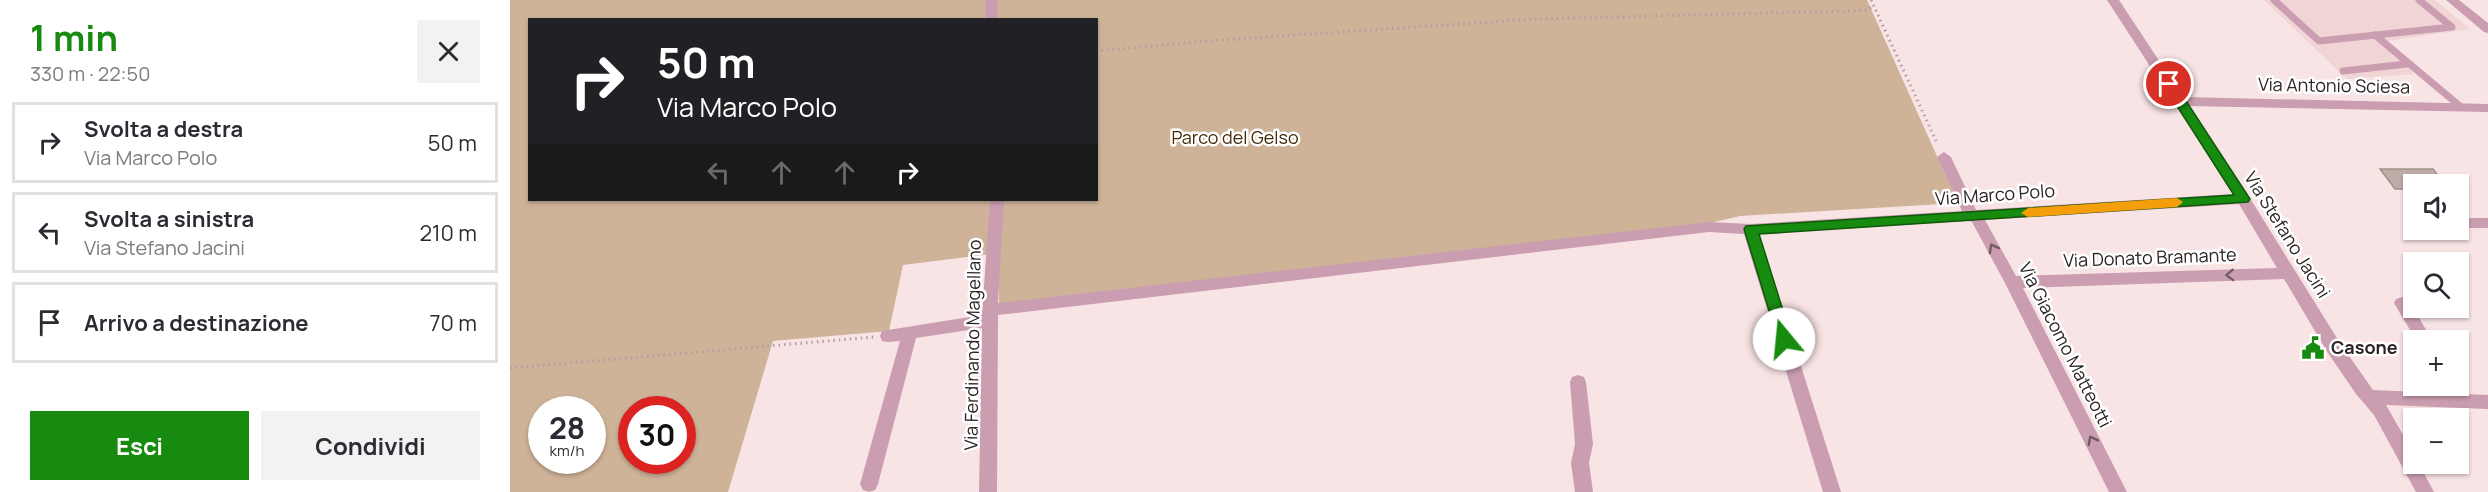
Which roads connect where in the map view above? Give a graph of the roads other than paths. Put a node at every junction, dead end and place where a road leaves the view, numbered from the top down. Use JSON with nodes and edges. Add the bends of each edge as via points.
{"nodes":[{"id":1,"x":991,"y":0,"type":"edge"},
{"id":2,"x":2113,"y":0,"type":"edge"},
{"id":3,"x":2274,"y":0,"type":"edge"},
{"id":4,"x":2419,"y":0,"type":"edge"},
{"id":5,"x":2452,"y":0,"type":"edge"},
{"id":6,"x":992,"y":18,"type":"edge"},
{"id":7,"x":2488,"y":29,"type":"edge"},
{"id":8,"x":2375,"y":35,"type":"junction"},
{"id":9,"x":2408,"y":64,"type":"junction"},
{"id":10,"x":2343,"y":71,"type":"dead end"},
{"id":11,"x":2180,"y":101,"type":"junction"},
{"id":12,"x":2461,"y":107,"type":"junction"},
{"id":13,"x":2488,"y":108,"type":"edge"},
{"id":14,"x":1944,"y":157,"type":"road end"},
{"id":15,"x":2243,"y":199,"type":"junction"},
{"id":16,"x":997,"y":201,"type":"edge"},
{"id":17,"x":1974,"y":217,"type":"junction"},
{"id":18,"x":2469,"y":223,"type":"edge"},
{"id":19,"x":2488,"y":223,"type":"edge"},
{"id":20,"x":1750,"y":229,"type":"junction"},
{"id":21,"x":2289,"y":273,"type":"junction"},
{"id":22,"x":2012,"y":282,"type":"junction"},
{"id":23,"x":2402,"y":303,"type":"dead end"},
{"id":24,"x":990,"y":315,"type":"junction"},
{"id":25,"x":2418,"y":330,"type":"edge"},
{"id":26,"x":910,"y":332,"type":"junction"},
{"id":27,"x":888,"y":336,"type":"road end"},
{"id":28,"x":1578,"y":382,"type":"dead end"},
{"id":29,"x":2403,"y":395,"type":"edge"},
{"id":30,"x":2467,"y":396,"type":"edge"},
{"id":31,"x":2370,"y":397,"type":"junction"},
{"id":32,"x":2488,"y":402,"type":"edge"},
{"id":33,"x":869,"y":484,"type":"dead end"},
{"id":34,"x":988,"y":492,"type":"edge"},
{"id":35,"x":1584,"y":492,"type":"edge"},
{"id":36,"x":1832,"y":492,"type":"edge"},
{"id":37,"x":2118,"y":492,"type":"edge"},
{"id":38,"x":2425,"y":492,"type":"edge"}],
"edges":[{"from":1,"to":6,"type":"street"},
{"from":2,"to":11,"type":"street","name":"Via Stefano Jacini"},
{"from":3,"to":8,"type":"lane","via":[[2319,41]]},
{"from":4,"to":8,"type":"lane","via":[[2452,27]]},
{"from":5,"to":7,"type":"street"},
{"from":8,"to":9,"type":"lane"},
{"from":9,"to":10,"type":"lane"},
{"from":9,"to":12,"type":"lane"},
{"from":11,"to":12,"type":"street","name":"Via Antonio Sciesa"},
{"from":11,"to":15,"type":"street","name":"Via Stefano Jacini"},
{"from":12,"to":13,"type":"street","name":"Via Antonio Sciesa"},
{"from":14,"to":17,"type":"street","name":"Via Giacomo Matteotti"},
{"from":15,"to":17,"type":"street","name":"Via Marco Polo"},
{"from":15,"to":21,"type":"street","name":"Via Stefano Jacini"},
{"from":16,"to":24,"type":"street","name":"Via Ferdinando Magellano"},
{"from":17,"to":20,"type":"street","name":"Via Marco Polo"},
{"from":22,"to":17,"type":"street","name":"Via Giacomo Matteotti","one_way":true},
{"from":18,"to":19,"type":"street"},
{"from":20,"to":24,"type":"street","name":"Via Marco Polo","via":[[1709,227]]},
{"from":20,"to":36,"type":"street"},
{"from":21,"to":22,"type":"street","name":"Via Donato Bramante","one_way":true},
{"from":21,"to":31,"type":"street","name":"Via Stefano Jacini","via":[[2334,348]]},
{"from":37,"to":22,"type":"street","name":"Via Giacomo Matteotti","one_way":true},
{"from":23,"to":25,"type":"street"},
{"from":24,"to":26,"type":"street","name":"Via Marco Polo"},
{"from":24,"to":34,"type":"street","name":"Via Ferdinando Magellano"},
{"from":26,"to":27,"type":"street","name":"Via Marco Polo"},
{"from":26,"to":33,"type":"street"},
{"from":28,"to":35,"type":"street"},
{"from":29,"to":31,"type":"street"},
{"from":30,"to":32,"type":"street"},
{"from":31,"to":38,"type":"street","name":"Via Stefano Jacini"}]}
